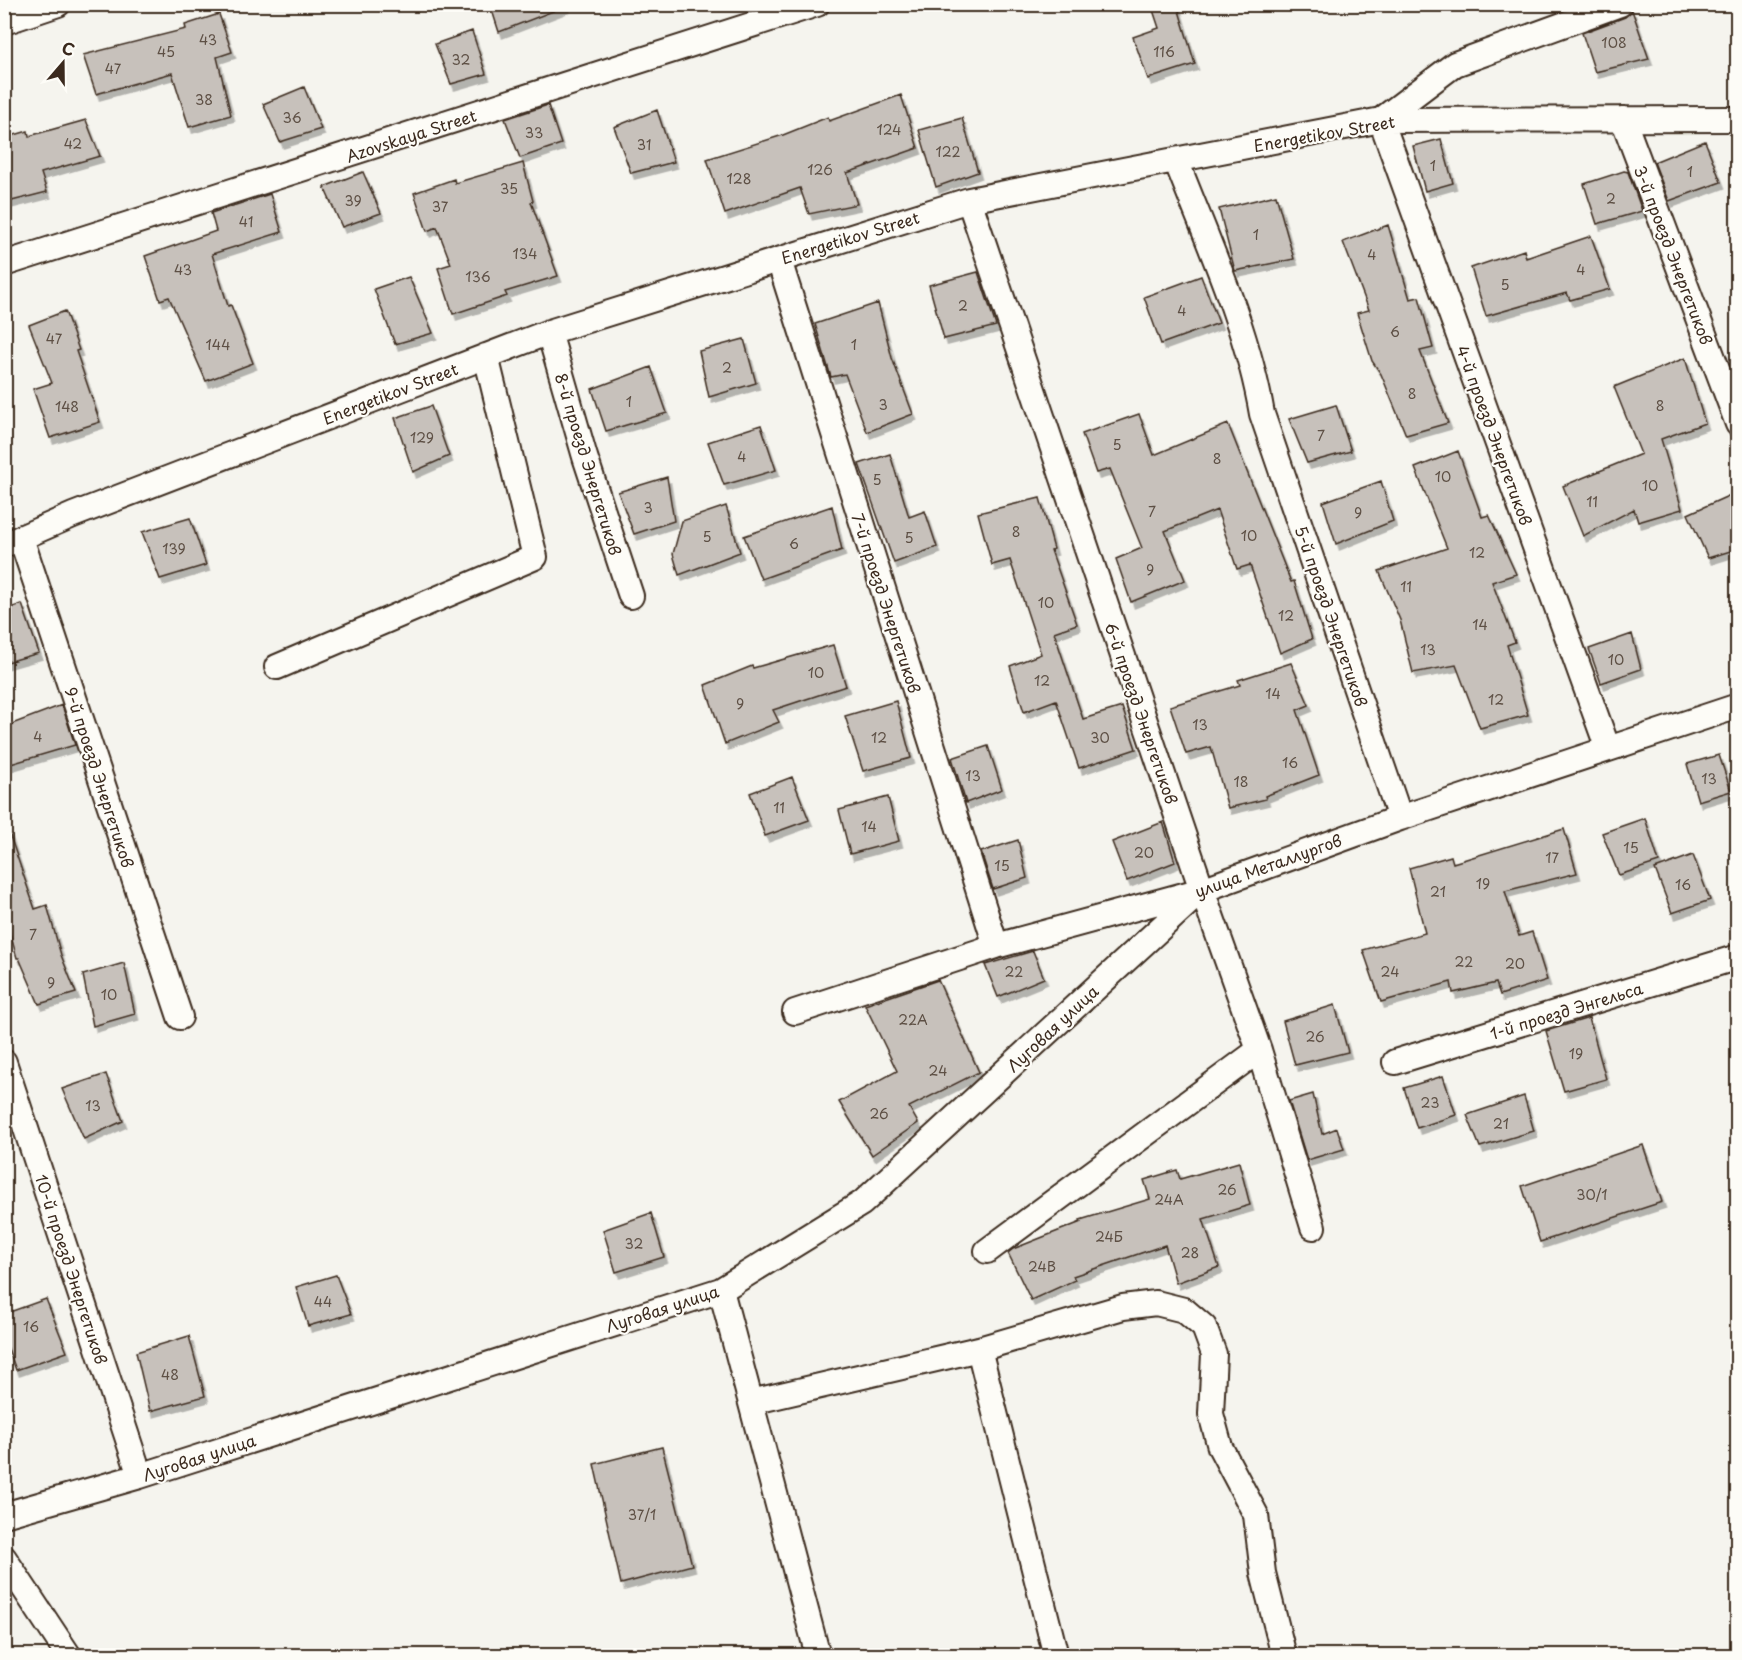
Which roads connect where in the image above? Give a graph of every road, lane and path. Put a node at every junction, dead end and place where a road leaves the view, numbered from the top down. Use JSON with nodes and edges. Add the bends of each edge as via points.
{"nodes":[{"id":1,"x":58,"y":4,"type":"edge"},
{"id":2,"x":817,"y":4,"type":"edge"},
{"id":3,"x":1620,"y":4,"type":"edge"},
{"id":4,"x":4,"y":22,"type":"edge"},
{"id":5,"x":1623,"y":119,"type":"junction"},
{"id":6,"x":1737,"y":119,"type":"edge"},
{"id":7,"x":1381,"y":120,"type":"junction"},
{"id":8,"x":1176,"y":160,"type":"junction"},
{"id":9,"x":969,"y":200,"type":"junction"},
{"id":10,"x":779,"y":260,"type":"junction"},
{"id":11,"x":4,"y":264,"type":"edge"},
{"id":12,"x":549,"y":332,"type":"junction"},
{"id":13,"x":486,"y":356,"type":"junction"},
{"id":14,"x":1737,"y":424,"type":"edge"},
{"id":15,"x":13,"y":541,"type":"edge"},
{"id":16,"x":631,"y":596,"type":"dead end"},
{"id":17,"x":277,"y":667,"type":"dead end"},
{"id":18,"x":1737,"y":706,"type":"edge"},
{"id":19,"x":1608,"y":749,"type":"junction"},
{"id":20,"x":1400,"y":818,"type":"junction"},
{"id":21,"x":1202,"y":890,"type":"junction"},
{"id":22,"x":996,"y":946,"type":"junction"},
{"id":23,"x":1737,"y":957,"type":"edge"},
{"id":24,"x":795,"y":1012,"type":"dead end"},
{"id":25,"x":180,"y":1017,"type":"dead end"},
{"id":26,"x":1259,"y":1050,"type":"junction"},
{"id":27,"x":4,"y":1062,"type":"edge"},
{"id":28,"x":1395,"y":1062,"type":"dead end"},
{"id":29,"x":1313,"y":1227,"type":"dead end"},
{"id":30,"x":987,"y":1251,"type":"dead end"},
{"id":31,"x":721,"y":1290,"type":"junction"},
{"id":32,"x":979,"y":1349,"type":"junction"},
{"id":33,"x":751,"y":1402,"type":"junction"},
{"id":34,"x":140,"y":1476,"type":"junction"},
{"id":35,"x":4,"y":1515,"type":"edge"},
{"id":36,"x":4,"y":1558,"type":"edge"},
{"id":37,"x":69,"y":1656,"type":"edge"},
{"id":38,"x":818,"y":1656,"type":"edge"},
{"id":39,"x":1056,"y":1656,"type":"edge"},
{"id":40,"x":1284,"y":1656,"type":"edge"}],
"edges":[{"from":1,"to":4,"type":"street"},
{"from":2,"to":11,"type":"street","name":"Azovskaya Street"},
{"from":3,"to":7,"type":"street","via":[[1455,63]]},
{"from":5,"to":6,"type":"street","name":"Energetikov Street"},
{"from":5,"to":7,"type":"street","name":"Energetikov Street"},
{"from":5,"to":14,"type":"street","name":"3-й проезд Энергетиков"},
{"from":7,"to":8,"type":"street","name":"Energetikov Street"},
{"from":7,"to":19,"type":"street","name":"4-й проезд Энергетиков"},
{"from":8,"to":9,"type":"street","name":"Energetikov Street"},
{"from":8,"to":20,"type":"street","name":"5-й проезд Энергетиков","via":[[1243,334],[1263,414]]},
{"from":9,"to":10,"type":"street","name":"Energetikov Street"},
{"from":9,"to":21,"type":"street","name":"6-й проезд Энергетиков"},
{"from":10,"to":12,"type":"street","name":"Energetikov Street"},
{"from":10,"to":22,"type":"street","name":"7-й проезд Энергетиков"},
{"from":12,"to":13,"type":"street","name":"Energetikov Street"},
{"from":12,"to":16,"type":"street","name":"8-й проезд Энергетиков"},
{"from":13,"to":15,"type":"street","name":"Energetikov Street"},
{"from":13,"to":17,"type":"street","via":[[535,556]]},
{"from":15,"to":25,"type":"street","name":"9-й проезд Энергетиков"},
{"from":18,"to":19,"type":"street","name":"улица Металлургов"},
{"from":19,"to":20,"type":"street","name":"улица Металлургов"},
{"from":20,"to":21,"type":"street","name":"улица Металлургов"},
{"from":21,"to":22,"type":"street","name":"улица Металлургов"},
{"from":21,"to":26,"type":"street","name":"6-й проезд Энергетиков"},
{"from":21,"to":31,"type":"street","name":"Луговая улица","via":[[862,1203]]},
{"from":22,"to":24,"type":"street","name":"улица Металлургов"},
{"from":23,"to":28,"type":"street","name":"1-й проезд Энгельса"},
{"from":26,"to":29,"type":"street","name":"6-й проезд Энергетиков"},
{"from":26,"to":30,"type":"street"},
{"from":27,"to":34,"type":"street","name":"10-й проезд Энергетиков"},
{"from":31,"to":33,"type":"street"},
{"from":31,"to":34,"type":"street","name":"Луговая улица"},
{"from":32,"to":33,"type":"street"},
{"from":32,"to":39,"type":"street"},
{"from":32,"to":40,"type":"street","via":[[1123,1308],[1156,1303],[1184,1311],[1204,1327],[1214,1354],[1211,1414],[1220,1447],[1256,1515],[1263,1573]]},
{"from":33,"to":38,"type":"street"},
{"from":34,"to":35,"type":"street","name":"Луговая улица"},
{"from":36,"to":37,"type":"street"}]}
